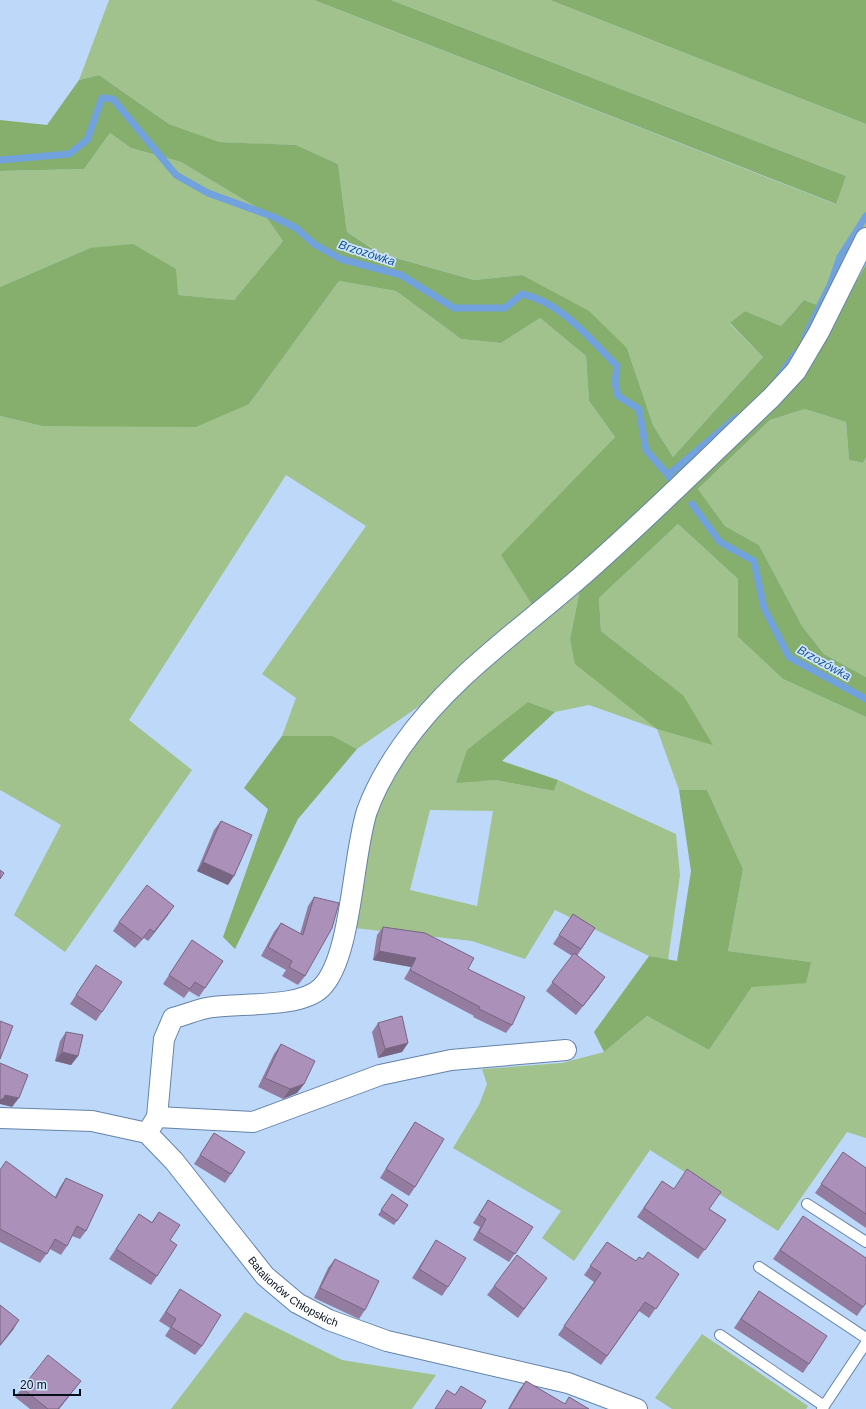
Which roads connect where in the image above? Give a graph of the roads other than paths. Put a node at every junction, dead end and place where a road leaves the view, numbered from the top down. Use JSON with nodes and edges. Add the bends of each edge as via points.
{"nodes":[{"id":1,"x":866,"y":238,"type":"edge"},
{"id":2,"x":566,"y":1050,"type":"dead end"},
{"id":3,"x":0,"y":1118,"type":"edge"},
{"id":4,"x":152,"y":1125,"type":"junction"},
{"id":5,"x":806,"y":1204,"type":"dead end"},
{"id":6,"x":866,"y":1242,"type":"edge"},
{"id":7,"x":759,"y":1267,"type":"dead end"},
{"id":8,"x":720,"y":1335,"type":"dead end"},
{"id":9,"x":866,"y":1338,"type":"edge"},
{"id":10,"x":866,"y":1342,"type":"edge"},
{"id":11,"x":823,"y":1407,"type":"edge"},
{"id":12,"x":637,"y":1409,"type":"edge"}],
"edges":[{"from":1,"to":4,"type":"street","via":[[796,372],[592,567],[499,644],[438,702],[402,746],[367,812],[343,939],[334,971],[319,990],[294,1001],[211,1007],[173,1018],[164,1039]]},
{"from":2,"to":4,"type":"street","via":[[451,1060],[380,1075],[253,1122]]},
{"from":3,"to":4,"type":"street"},
{"from":4,"to":12,"type":"street","name":"Batalionów Chłopskich","via":[[174,1161],[265,1276],[297,1303],[329,1320],[387,1341],[568,1383]]},
{"from":5,"to":6,"type":"lane"},
{"from":7,"to":9,"type":"lane"},
{"from":8,"to":11,"type":"lane"},
{"from":10,"to":11,"type":"lane"}]}
